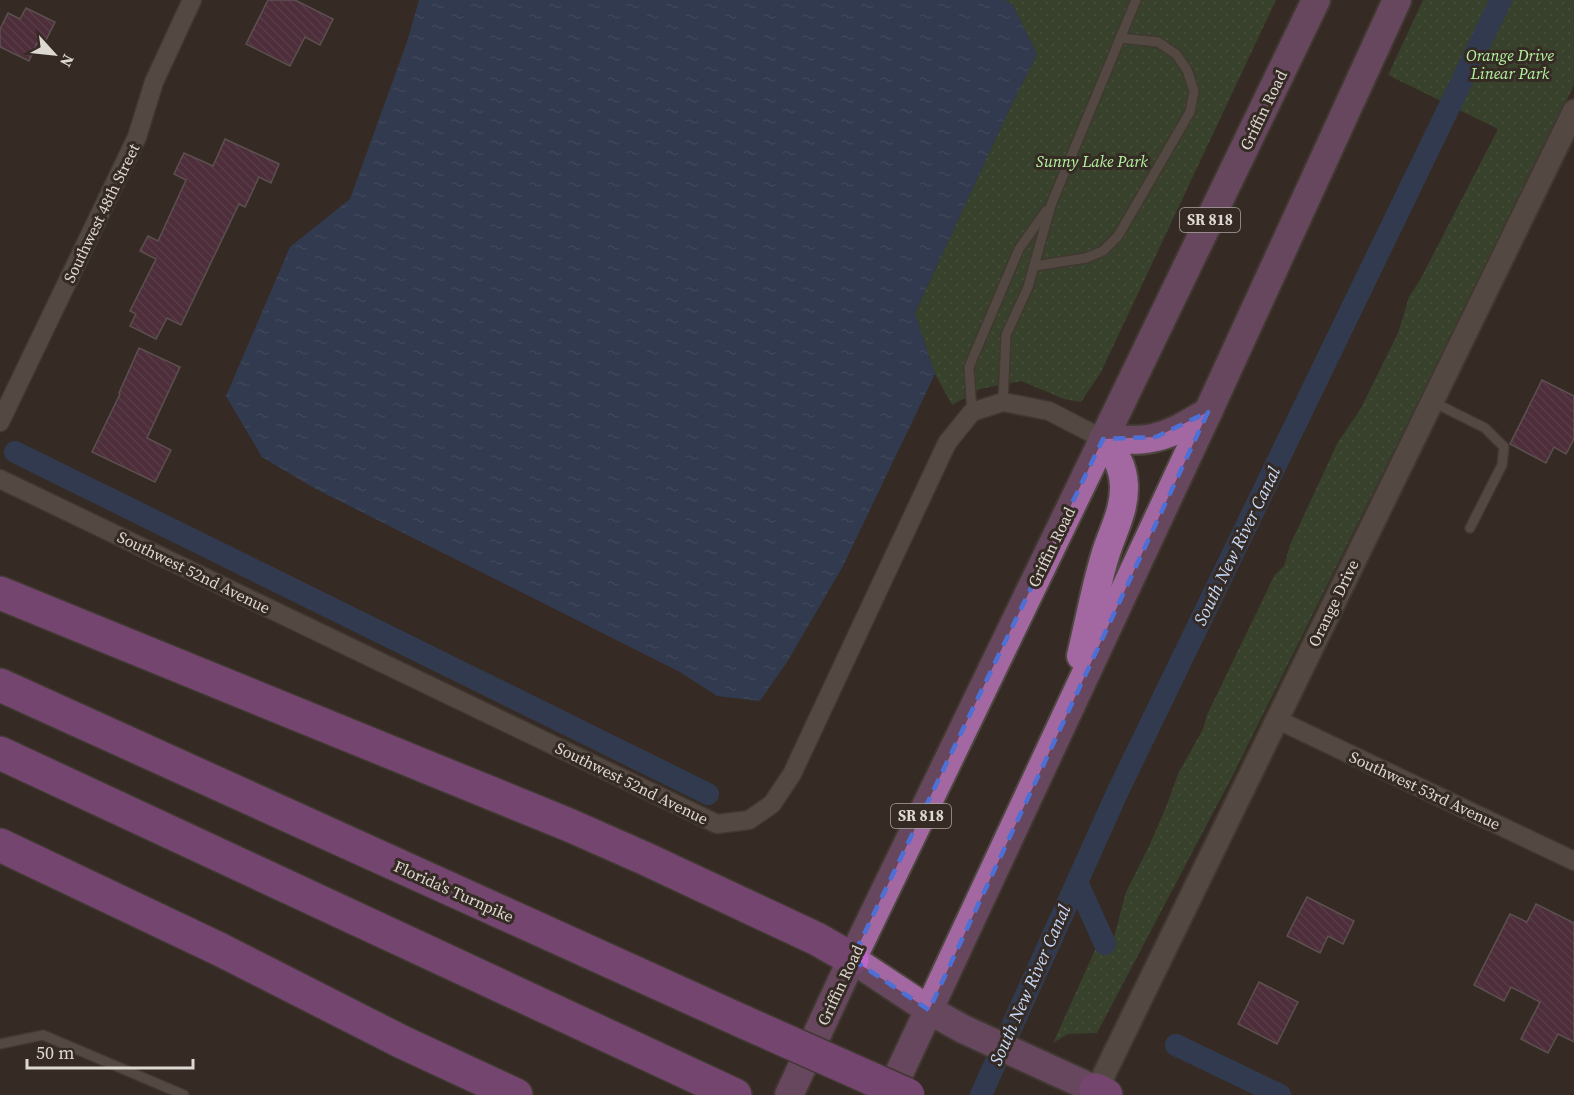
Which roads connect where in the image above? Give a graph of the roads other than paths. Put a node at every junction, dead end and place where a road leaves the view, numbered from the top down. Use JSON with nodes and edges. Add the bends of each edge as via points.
{"nodes":[{"id":1,"x":192,"y":0,"type":"edge"},
{"id":2,"x":1136,"y":0,"type":"edge"},
{"id":3,"x":1316,"y":0,"type":"edge"},
{"id":4,"x":1397,"y":0,"type":"edge"},
{"id":5,"x":1120,"y":38,"type":"junction"},
{"id":6,"x":1572,"y":118,"type":"edge"},
{"id":7,"x":1051,"y":204,"type":"junction"},
{"id":8,"x":1034,"y":266,"type":"junction"},
{"id":9,"x":1003,"y":402,"type":"junction"},
{"id":10,"x":1433,"y":402,"type":"junction"},
{"id":11,"x":972,"y":412,"type":"junction"},
{"id":12,"x":1208,"y":412,"type":"junction"},
{"id":13,"x":0,"y":422,"type":"edge"},
{"id":14,"x":1103,"y":439,"type":"junction"},
{"id":15,"x":0,"y":479,"type":"edge"},
{"id":16,"x":1470,"y":528,"type":"dead end"},
{"id":17,"x":0,"y":593,"type":"edge"},
{"id":18,"x":0,"y":685,"type":"edge"},
{"id":19,"x":1068,"y":713,"type":"junction"},
{"id":20,"x":1276,"y":719,"type":"junction"},
{"id":21,"x":0,"y":753,"type":"edge"},
{"id":22,"x":0,"y":845,"type":"edge"},
{"id":23,"x":1574,"y":861,"type":"edge"},
{"id":24,"x":852,"y":959,"type":"junction"},
{"id":25,"x":929,"y":1010,"type":"junction"},
{"id":26,"x":0,"y":1044,"type":"edge"},
{"id":27,"x":1098,"y":1093,"type":"edge"},
{"id":28,"x":184,"y":1095,"type":"edge"},
{"id":29,"x":516,"y":1095,"type":"edge"},
{"id":30,"x":735,"y":1095,"type":"edge"},
{"id":31,"x":789,"y":1095,"type":"edge"},
{"id":32,"x":889,"y":1095,"type":"edge"},
{"id":33,"x":908,"y":1095,"type":"edge"}],
"edges":[{"from":1,"to":13,"type":"street","name":"Southwest 48th Street","via":[[154,81],[137,137]]},
{"from":2,"to":5,"type":"lane"},
{"from":3,"to":14,"type":"main road","name":"Griffin Road","number":"SR 818"},
{"from":4,"to":12,"type":"main road"},
{"from":5,"to":7,"type":"lane"},
{"from":5,"to":8,"type":"lane","via":[[1158,42],[1176,54],[1194,91],[1190,112],[1118,236],[1104,251],[1086,258]]},
{"from":6,"to":10,"type":"street","name":"Orange Drive"},
{"from":7,"to":8,"type":"lane"},
{"from":7,"to":11,"type":"lane","via":[[1019,249],[969,368]]},
{"from":8,"to":9,"type":"lane","via":[[1006,335]]},
{"from":9,"to":11,"type":"street"},
{"from":9,"to":14,"type":"street","via":[[1049,411]]},
{"from":10,"to":16,"type":"lane","via":[[1485,428],[1504,447],[1502,465]]},
{"from":10,"to":20,"type":"street","name":"Orange Drive"},
{"from":11,"to":15,"type":"street","name":"Southwest 52nd Avenue","via":[[946,443],[792,774],[772,804],[757,815],[749,820],[717,824]]},
{"from":12,"to":14,"type":"main road","via":[[1156,438]]},
{"from":12,"to":19,"type":"main road"},
{"from":14,"to":19,"type":"main road","via":[[1117,457],[1124,500],[1105,555]]},
{"from":14,"to":24,"type":"main road","name":"Griffin Road","number":"SR 818"},
{"from":17,"to":24,"type":"highway","via":[[569,825],[818,939]]},
{"from":18,"to":33,"type":"highway","name":"Florida's Turnpike","bridge":true},
{"from":19,"to":25,"type":"main road"},
{"from":20,"to":23,"type":"street","name":"Southwest 53rd Avenue"},
{"from":20,"to":27,"type":"street","name":"Orange Drive"},
{"from":21,"to":30,"type":"highway"},
{"from":22,"to":29,"type":"highway"},
{"from":24,"to":25,"type":"main road"},
{"from":24,"to":31,"type":"main road","name":"Griffin Road","number":"SR 818"},
{"from":25,"to":27,"type":"main road"},
{"from":25,"to":32,"type":"main road"},
{"from":26,"to":28,"type":"lane","via":[[43,1035]]}]}
